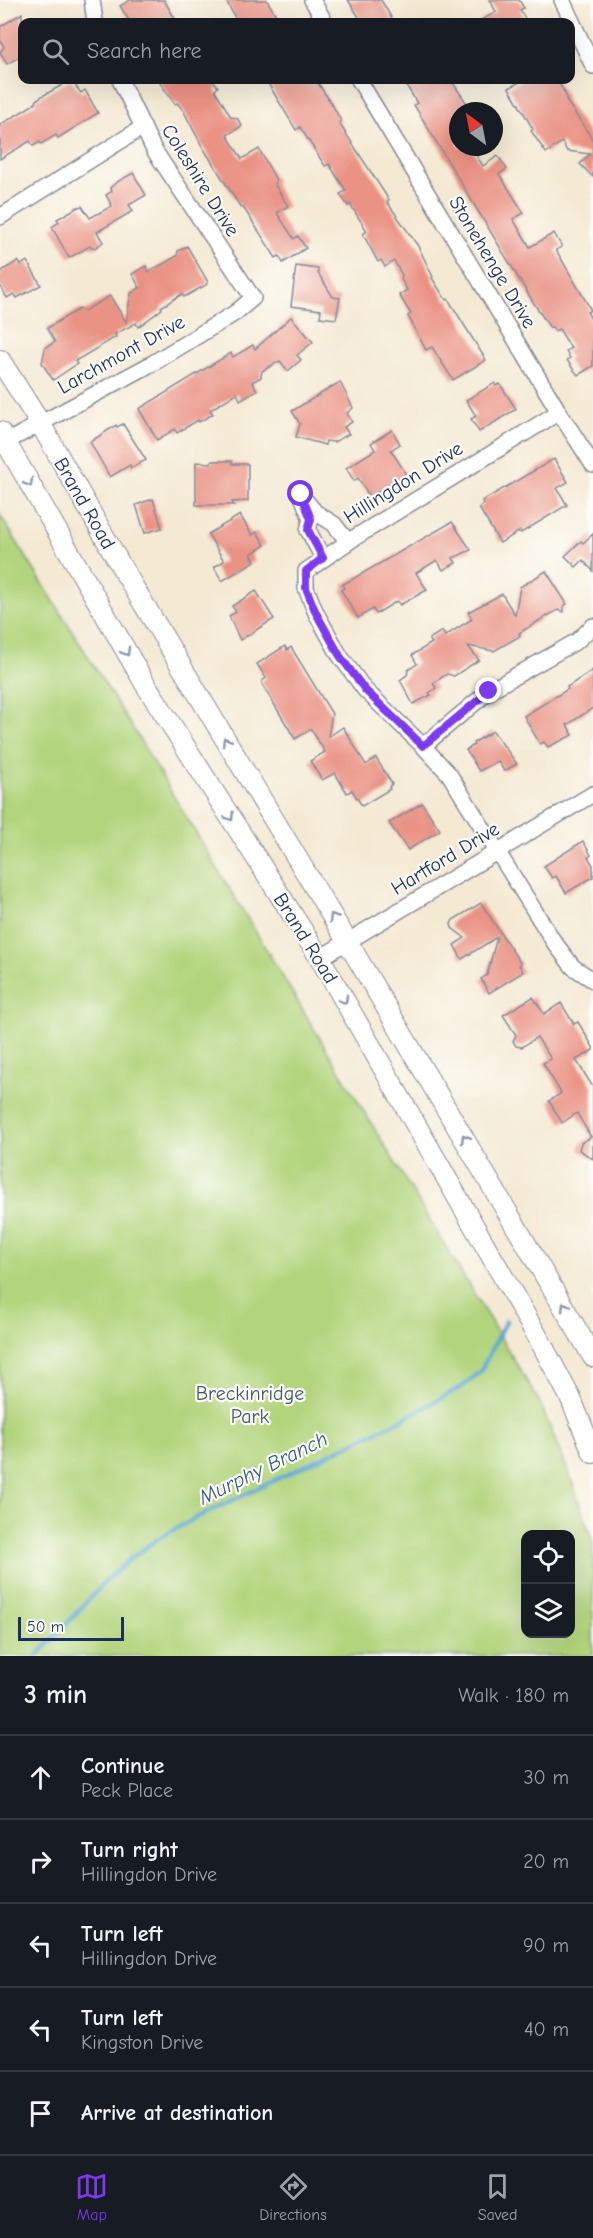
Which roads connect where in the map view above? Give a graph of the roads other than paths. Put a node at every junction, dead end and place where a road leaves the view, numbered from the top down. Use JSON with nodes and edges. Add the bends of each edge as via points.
{"nodes":[{"id":1,"x":92,"y":0,"type":"edge"},
{"id":2,"x":312,"y":0,"type":"edge"},
{"id":3,"x":562,"y":0,"type":"edge"},
{"id":4,"x":94,"y":18,"type":"edge"},
{"id":5,"x":323,"y":18,"type":"edge"},
{"id":6,"x":570,"y":18,"type":"edge"},
{"id":7,"x":575,"y":28,"type":"edge"},
{"id":8,"x":593,"y":66,"type":"edge"},
{"id":9,"x":122,"y":84,"type":"edge"},
{"id":10,"x":361,"y":84,"type":"edge"},
{"id":11,"x":142,"y":127,"type":"junction"},
{"id":12,"x":0,"y":217,"type":"edge"},
{"id":13,"x":253,"y":298,"type":"joint"},
{"id":14,"x":0,"y":360,"type":"edge"},
{"id":15,"x":559,"y":412,"type":"junction"},
{"id":16,"x":40,"y":423,"type":"junction"},
{"id":17,"x":3,"y":437,"type":"edge"},
{"id":18,"x":593,"y":465,"type":"edge"},
{"id":19,"x":348,"y":542,"type":"junction"},
{"id":20,"x":323,"y":558,"type":"junction"},
{"id":21,"x":593,"y":626,"type":"edge"},
{"id":22,"x":423,"y":746,"type":"junction"},
{"id":23,"x":593,"y":794,"type":"edge"},
{"id":24,"x":496,"y":851,"type":"junction"},
{"id":25,"x":347,"y":941,"type":"junction"},
{"id":26,"x":320,"y":958,"type":"junction"},
{"id":27,"x":593,"y":980,"type":"edge"},
{"id":28,"x":593,"y":1357,"type":"edge"},
{"id":29,"x":593,"y":1454,"type":"edge"}],
"edges":[{"from":1,"to":4,"type":"street"},
{"from":2,"to":5,"type":"street"},
{"from":3,"to":6,"type":"street"},
{"from":7,"to":8,"type":"street"},
{"from":9,"to":11,"type":"street","name":"Coleshire Drive"},
{"from":10,"to":15,"type":"street","name":"Stonehenge Drive"},
{"from":11,"to":12,"type":"street"},
{"from":11,"to":13,"type":"street","name":"Coleshire Drive"},
{"from":13,"to":16,"type":"street","name":"Larchmont Drive","via":[[153,363]]},
{"from":14,"to":16,"type":"main road","name":"Brand Road"},
{"from":15,"to":18,"type":"street","name":"Stonehenge Drive"},
{"from":15,"to":19,"type":"street","name":"Hillingdon Drive"},
{"from":16,"to":17,"type":"street","name":"Larchmont Drive"},
{"from":25,"to":16,"type":"main road","name":"Brand Road","one_way":true,"via":[[125,573]]},
{"from":17,"to":26,"type":"main road","name":"Brand Road","one_way":true,"via":[[144,682]]},
{"from":19,"to":20,"type":"street","name":"Hillingdon Drive"},
{"from":19,"to":20,"type":"street","via":[[301,494],[311,519],[308,530]]},
{"from":20,"to":22,"type":"street","name":"Hillingdon Drive","via":[[306,571],[306,588],[318,618],[365,690]]},
{"from":21,"to":22,"type":"street","via":[[577,641],[489,691]]},
{"from":22,"to":24,"type":"street","name":"Hillingdon Drive","via":[[449,774]]},
{"from":23,"to":24,"type":"street","name":"Hartford Drive"},
{"from":24,"to":25,"type":"street","name":"Hartford Drive"},
{"from":24,"to":27,"type":"street","name":"Hillingdon Drive","via":[[554,942],[573,967]]},
{"from":25,"to":26,"type":"street","name":"Hartford Drive"},
{"from":28,"to":25,"type":"main road","name":"Brand Road","one_way":true},
{"from":26,"to":29,"type":"main road","name":"Brand Road","one_way":true,"via":[[540,1341],[571,1400]]}]}
